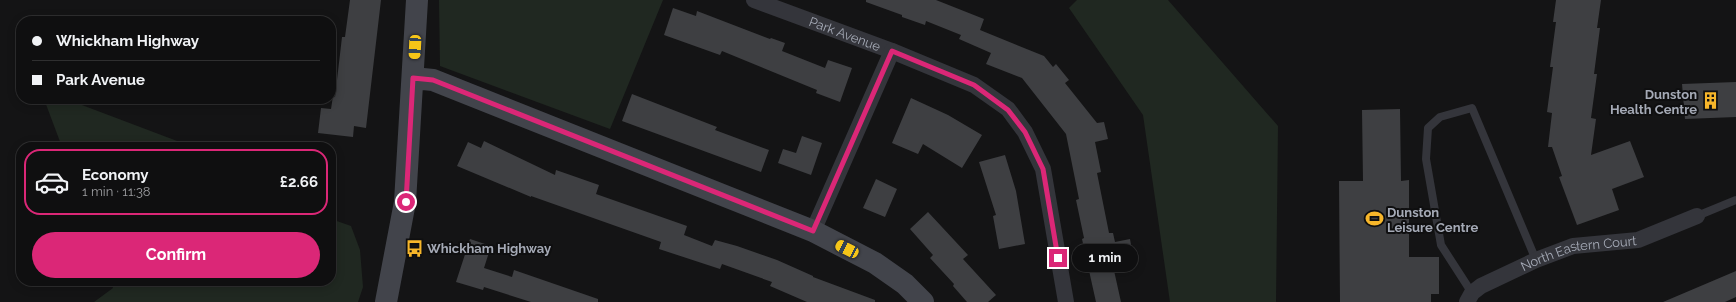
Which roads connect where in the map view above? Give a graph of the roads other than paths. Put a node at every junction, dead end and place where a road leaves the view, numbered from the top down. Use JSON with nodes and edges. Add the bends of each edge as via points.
{"nodes":[{"id":1,"x":417,"y":0,"type":"edge"},
{"id":2,"x":754,"y":0,"type":"edge"},
{"id":3,"x":892,"y":51,"type":"junction"},
{"id":4,"x":413,"y":78,"type":"junction"},
{"id":5,"x":1736,"y":200,"type":"edge"},
{"id":6,"x":1697,"y":216,"type":"joint"},
{"id":7,"x":813,"y":231,"type":"junction"},
{"id":8,"x":1536,"y":260,"type":"junction"},
{"id":9,"x":1469,"y":297,"type":"edge"},
{"id":10,"x":386,"y":302,"type":"edge"},
{"id":11,"x":923,"y":302,"type":"edge"},
{"id":12,"x":1066,"y":302,"type":"edge"}],
"edges":[{"from":1,"to":4,"type":"street"},
{"from":2,"to":3,"type":"street","name":"Park Avenue"},
{"from":3,"to":7,"type":"street"},
{"from":3,"to":12,"type":"street","name":"Park Avenue","via":[[974,85],[1008,110],[1025,132],[1043,169]]},
{"from":4,"to":7,"type":"street","via":[[433,80]]},
{"from":4,"to":10,"type":"street","via":[[406,202]]},
{"from":5,"to":6,"type":"lane"},
{"from":6,"to":8,"type":"street","name":"North Eastern Court","via":[[1638,240],[1573,246]]},
{"from":7,"to":11,"type":"street","via":[[875,263],[905,284]]},
{"from":8,"to":9,"type":"street","name":"North Eastern Court","via":[[1481,286]]},
{"from":8,"to":9,"type":"lane","via":[[1472,108],[1440,117],[1428,128],[1426,159],[1441,245]]}]}
